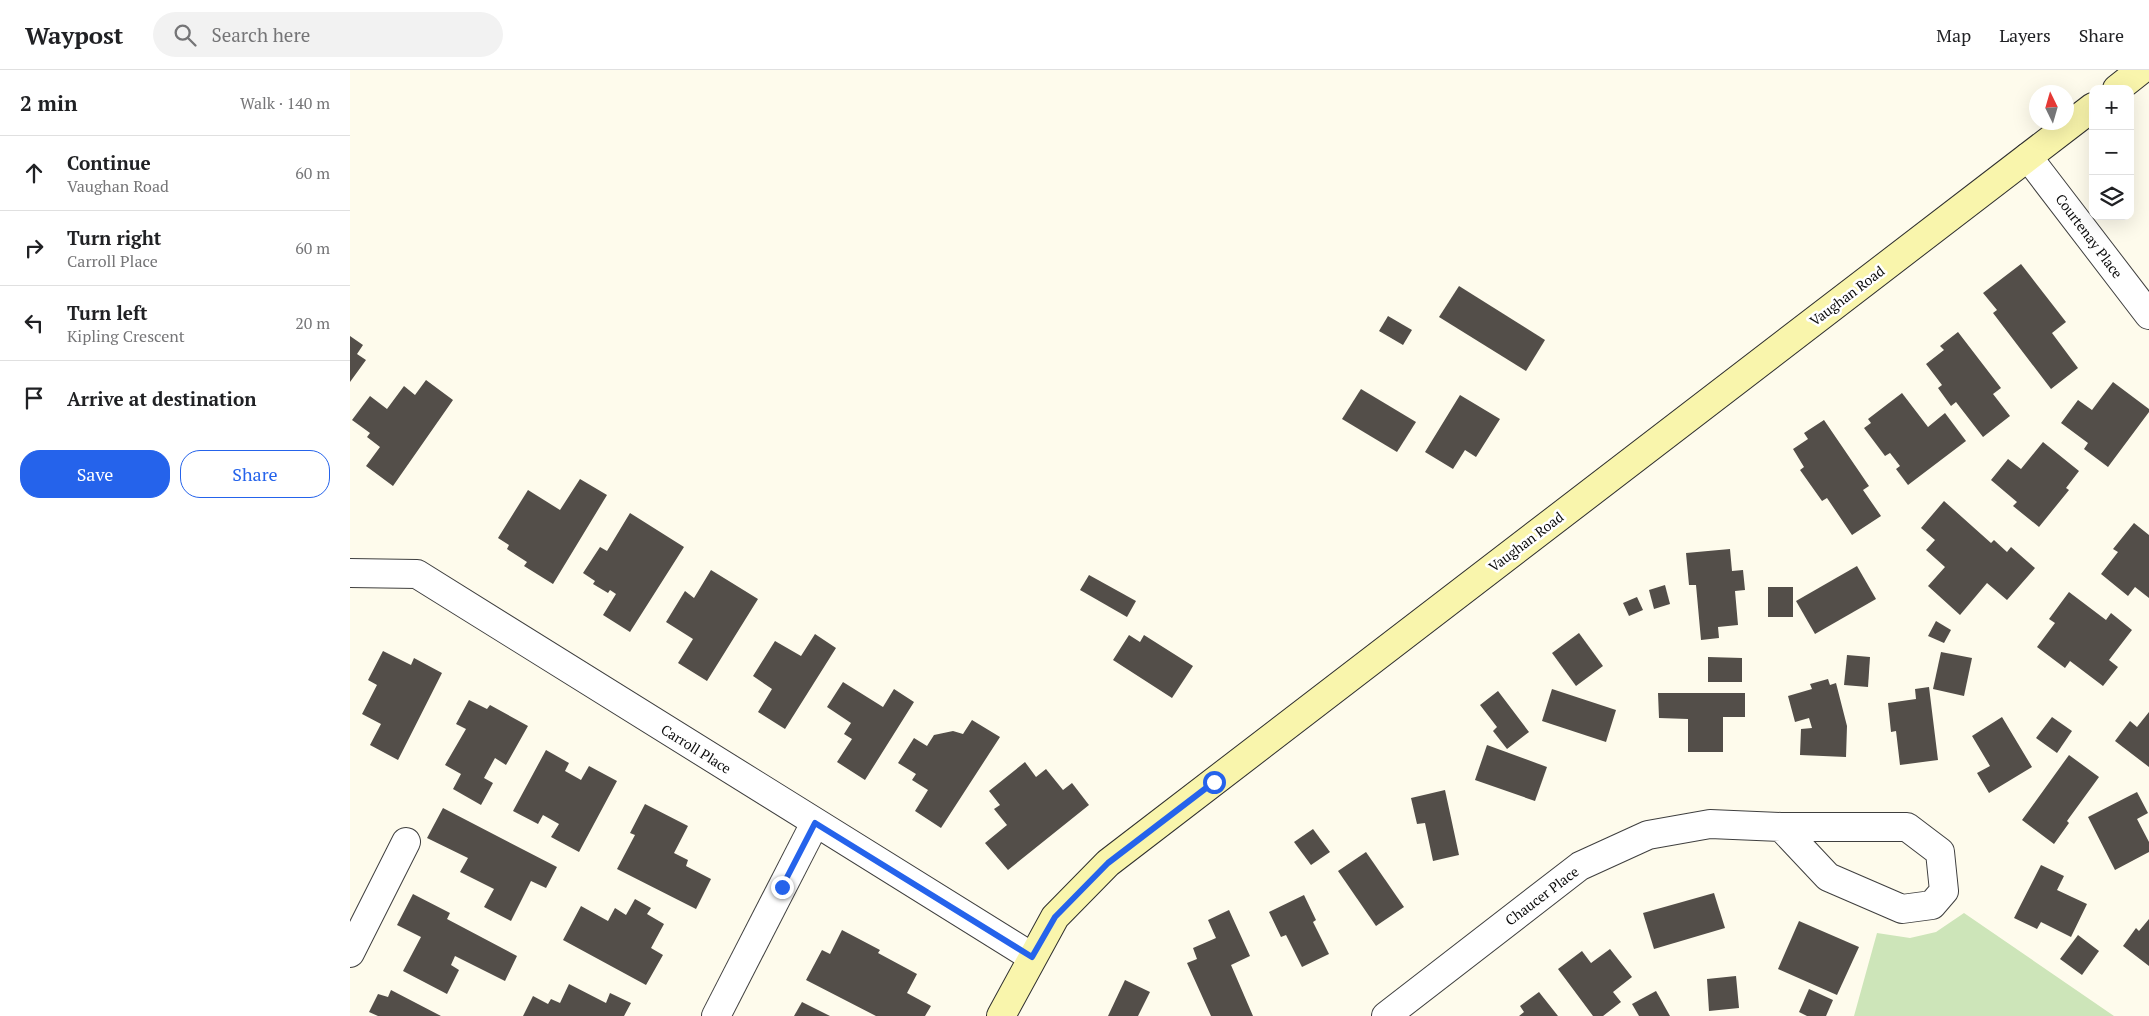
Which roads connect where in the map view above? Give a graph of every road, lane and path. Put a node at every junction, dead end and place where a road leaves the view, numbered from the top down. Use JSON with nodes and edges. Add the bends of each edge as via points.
{"nodes":[{"id":1,"x":2141,"y":70,"type":"edge"},
{"id":2,"x":2121,"y":85,"type":"edge"},
{"id":3,"x":2089,"y":110,"type":"edge"},
{"id":4,"x":2028,"y":157,"type":"junction"},
{"id":5,"x":2149,"y":315,"type":"edge"},
{"id":6,"x":350,"y":573,"type":"edge"},
{"id":7,"x":815,"y":823,"type":"junction"},
{"id":8,"x":1781,"y":827,"type":"junction"},
{"id":9,"x":406,"y":842,"type":"dead end"},
{"id":10,"x":350,"y":953,"type":"edge"},
{"id":11,"x":1032,"y":957,"type":"junction"},
{"id":12,"x":716,"y":1016,"type":"edge"},
{"id":13,"x":1001,"y":1016,"type":"edge"},
{"id":14,"x":1386,"y":1016,"type":"edge"}],
"edges":[{"from":1,"to":2,"type":"street"},
{"from":3,"to":4,"type":"street","name":"Vaughan Road"},
{"from":4,"to":5,"type":"street","name":"Courtenay Place"},
{"from":4,"to":11,"type":"street","name":"Vaughan Road","via":[[1108,863],[1055,917]]},
{"from":6,"to":7,"type":"street","name":"Carroll Place","via":[[417,574]]},
{"from":7,"to":11,"type":"street","name":"Carroll Place"},
{"from":7,"to":12,"type":"street"},
{"from":8,"to":8,"type":"street","name":"Chaucer Place","via":[[1907,827],[1940,852],[1944,892],[1932,905],[1902,910],[1828,877]]},
{"from":8,"to":14,"type":"street","name":"Chaucer Place","via":[[1710,824],[1648,835],[1580,866]]},
{"from":9,"to":10,"type":"street"},
{"from":11,"to":13,"type":"street","name":"Vaughan Road"}]}
